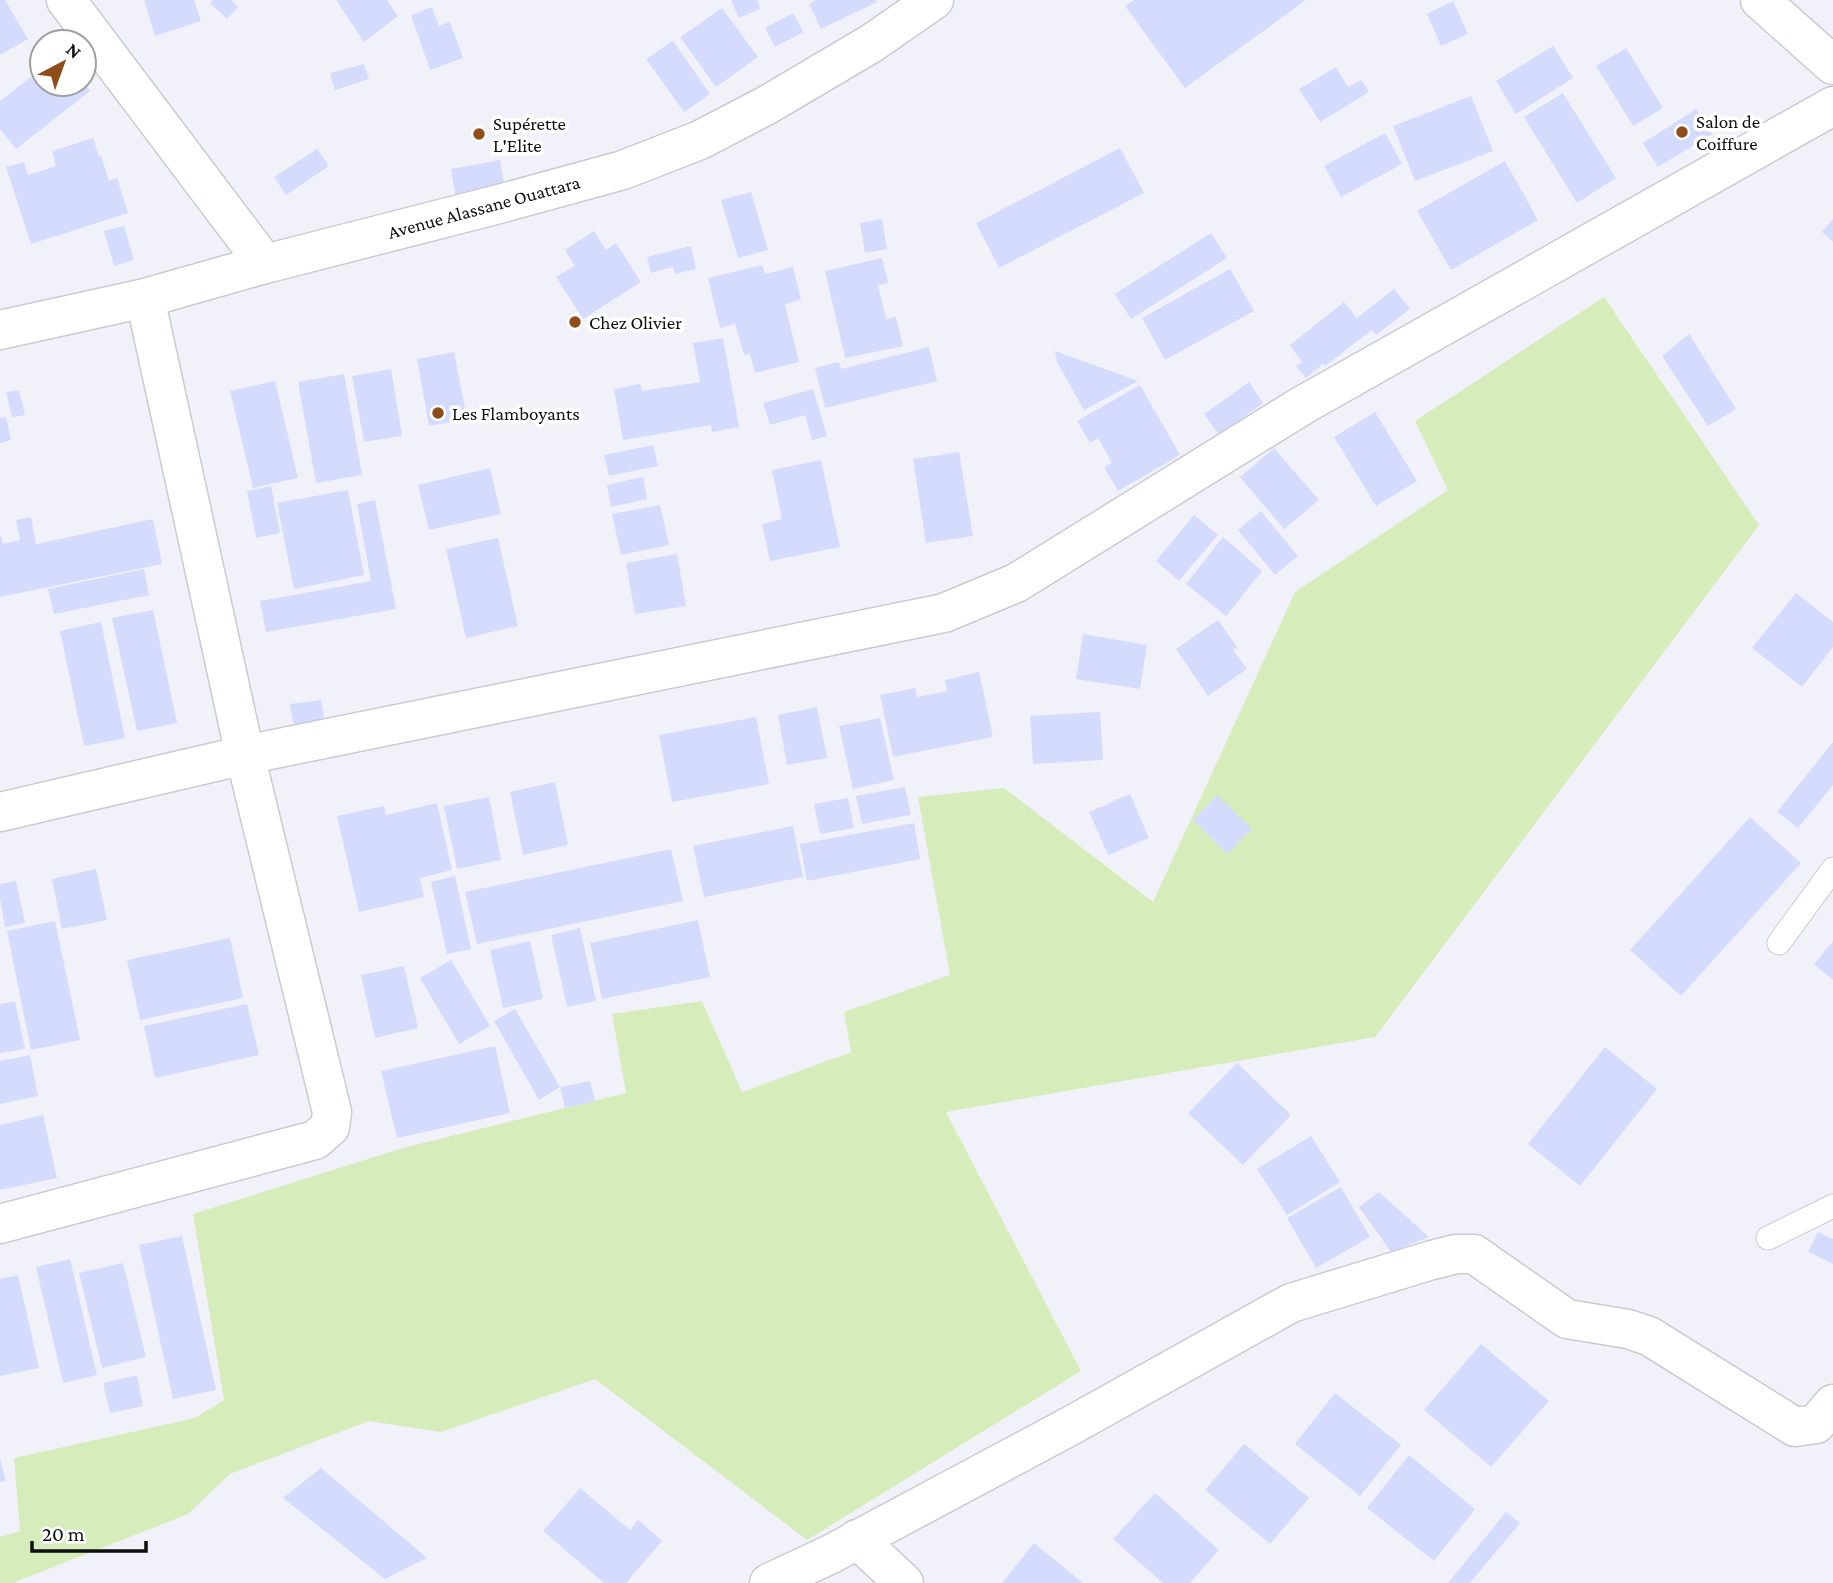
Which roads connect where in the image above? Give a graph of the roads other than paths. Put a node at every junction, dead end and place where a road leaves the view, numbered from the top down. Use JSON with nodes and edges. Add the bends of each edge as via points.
{"nodes":[{"id":1,"x":66,"y":0,"type":"edge"},
{"id":2,"x":934,"y":0,"type":"edge"},
{"id":3,"x":1760,"y":0,"type":"edge"},
{"id":4,"x":1833,"y":65,"type":"edge"},
{"id":5,"x":1833,"y":106,"type":"edge"},
{"id":6,"x":265,"y":264,"type":"junction"},
{"id":7,"x":145,"y":298,"type":"junction"},
{"id":8,"x":0,"y":330,"type":"edge"},
{"id":9,"x":245,"y":755,"type":"junction"},
{"id":10,"x":0,"y":812,"type":"edge"},
{"id":11,"x":1833,"y":869,"type":"edge"},
{"id":12,"x":1779,"y":943,"type":"dead end"},
{"id":13,"x":1833,"y":1206,"type":"edge"},
{"id":14,"x":0,"y":1224,"type":"edge"},
{"id":15,"x":1768,"y":1238,"type":"dead end"},
{"id":16,"x":1833,"y":1404,"type":"edge"},
{"id":17,"x":857,"y":1539,"type":"junction"},
{"id":18,"x":769,"y":1583,"type":"edge"},
{"id":19,"x":904,"y":1583,"type":"edge"}],
"edges":[{"from":1,"to":6,"type":"street"},
{"from":2,"to":6,"type":"street","name":"Avenue Alassane Ouattara","via":[[872,43],[700,140],[623,170]]},
{"from":3,"to":4,"type":"street"},
{"from":5,"to":9,"type":"street","via":[[1304,405],[1016,583],[991,594],[944,613]]},
{"from":6,"to":7,"type":"street","name":"Avenue Alassane Ouattara"},
{"from":7,"to":8,"type":"street","name":"Avenue Alassane Ouattara"},
{"from":7,"to":9,"type":"street"},
{"from":9,"to":10,"type":"street"},
{"from":9,"to":14,"type":"street","via":[[332,1112],[330,1127],[315,1140]]},
{"from":11,"to":12,"type":"lane"},
{"from":13,"to":15,"type":"lane"},
{"from":16,"to":17,"type":"street","via":[[1816,1424],[1795,1427],[1649,1336],[1567,1318],[1474,1254],[1456,1254],[1291,1303]]},
{"from":17,"to":18,"type":"street"},
{"from":17,"to":19,"type":"street"}]}
